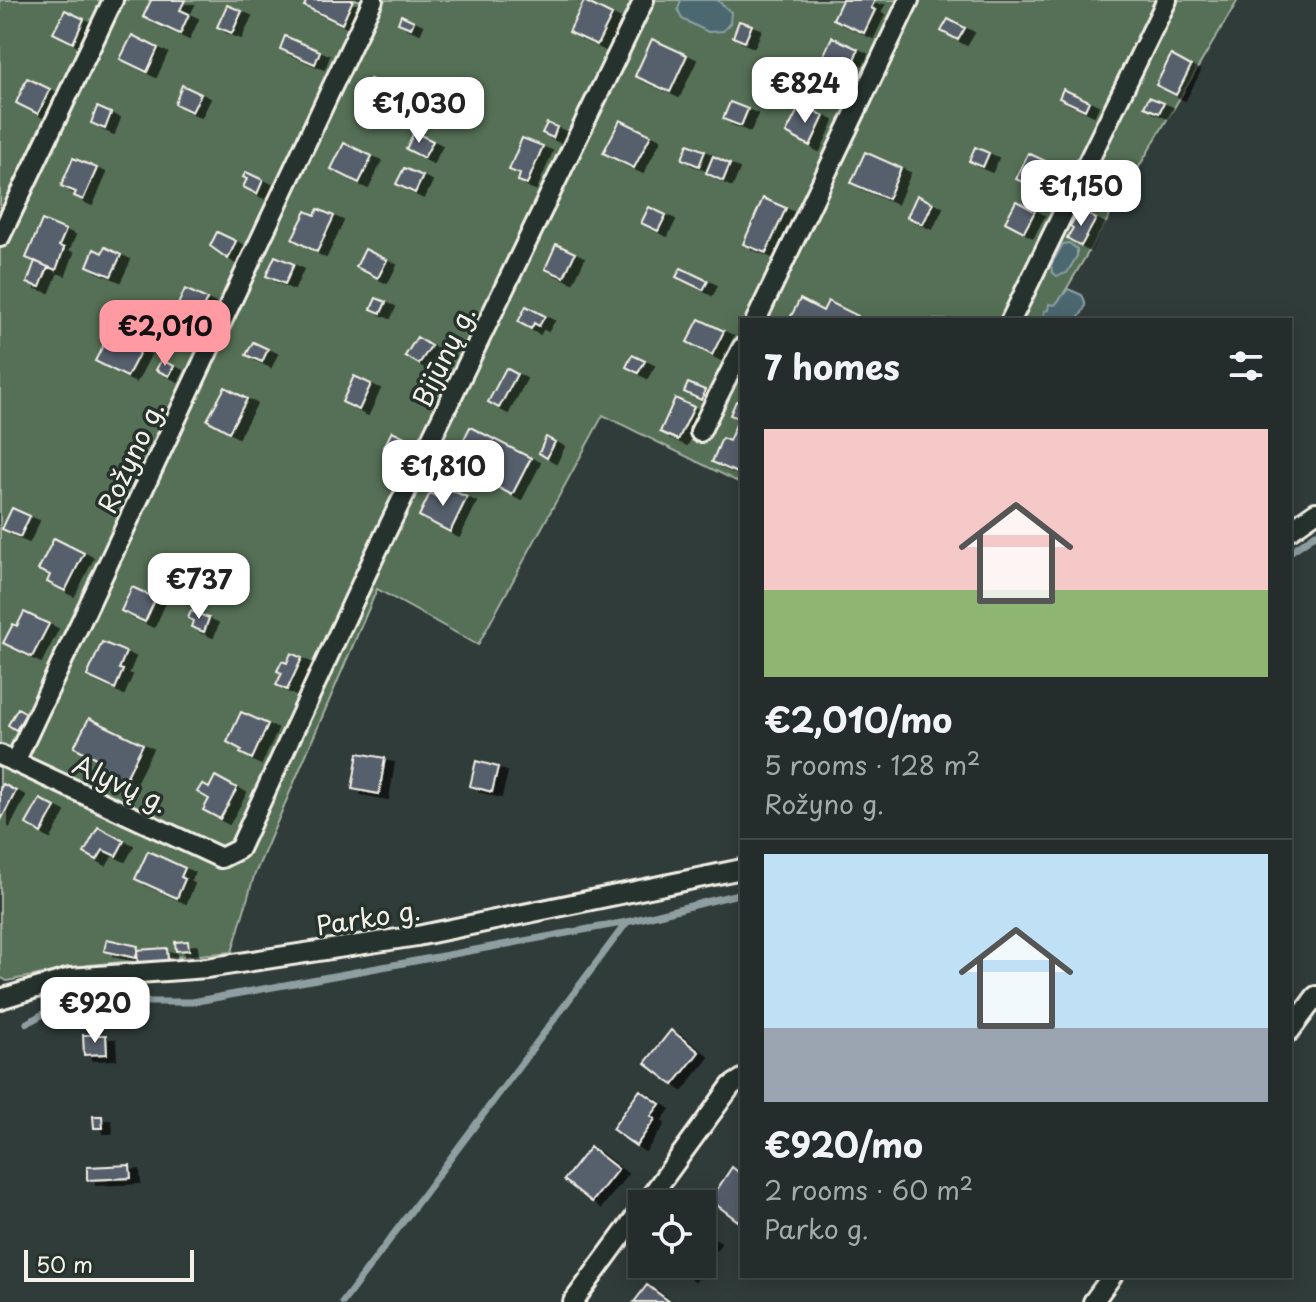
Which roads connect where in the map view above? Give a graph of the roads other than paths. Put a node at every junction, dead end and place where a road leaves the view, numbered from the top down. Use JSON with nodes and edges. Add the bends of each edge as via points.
{"nodes":[{"id":1,"x":113,"y":0,"type":"edge"},
{"id":2,"x":373,"y":0,"type":"edge"},
{"id":3,"x":644,"y":0,"type":"edge"},
{"id":4,"x":909,"y":0,"type":"edge"},
{"id":5,"x":1167,"y":0,"type":"edge"},
{"id":6,"x":0,"y":237,"type":"edge"},
{"id":7,"x":757,"y":318,"type":"edge"},
{"id":8,"x":1012,"y":318,"type":"edge"},
{"id":9,"x":740,"y":352,"type":"edge"},
{"id":10,"x":700,"y":432,"type":"dead end"},
{"id":11,"x":1316,"y":512,"type":"edge"},
{"id":12,"x":1292,"y":529,"type":"edge"},
{"id":13,"x":8,"y":759,"type":"edge"},
{"id":14,"x":221,"y":858,"type":"joint"},
{"id":15,"x":740,"y":869,"type":"edge"},
{"id":16,"x":1316,"y":996,"type":"edge"},
{"id":17,"x":0,"y":999,"type":"edge"},
{"id":18,"x":1292,"y":1028,"type":"edge"},
{"id":19,"x":740,"y":1080,"type":"edge"},
{"id":20,"x":655,"y":1190,"type":"edge"},
{"id":21,"x":628,"y":1227,"type":"edge"},
{"id":22,"x":1111,"y":1278,"type":"edge"},
{"id":23,"x":573,"y":1302,"type":"edge"},
{"id":24,"x":1093,"y":1302,"type":"edge"}],
"edges":[{"from":1,"to":6,"type":"street"},
{"from":2,"to":13,"type":"street","name":"Rožyno g."},
{"from":3,"to":14,"type":"street","name":"Bijūnų g.","via":[[239,849]]},
{"from":4,"to":7,"type":"street"},
{"from":5,"to":8,"type":"street"},
{"from":9,"to":10,"type":"street"},
{"from":11,"to":12,"type":"street"},
{"from":13,"to":14,"type":"street","name":"Alyvų g."},
{"from":15,"to":17,"type":"street","name":"Parko g.","via":[[417,936],[207,968],[70,978]]},
{"from":16,"to":18,"type":"street"},
{"from":19,"to":20,"type":"street"},
{"from":21,"to":23,"type":"street"},
{"from":22,"to":24,"type":"street"}]}
